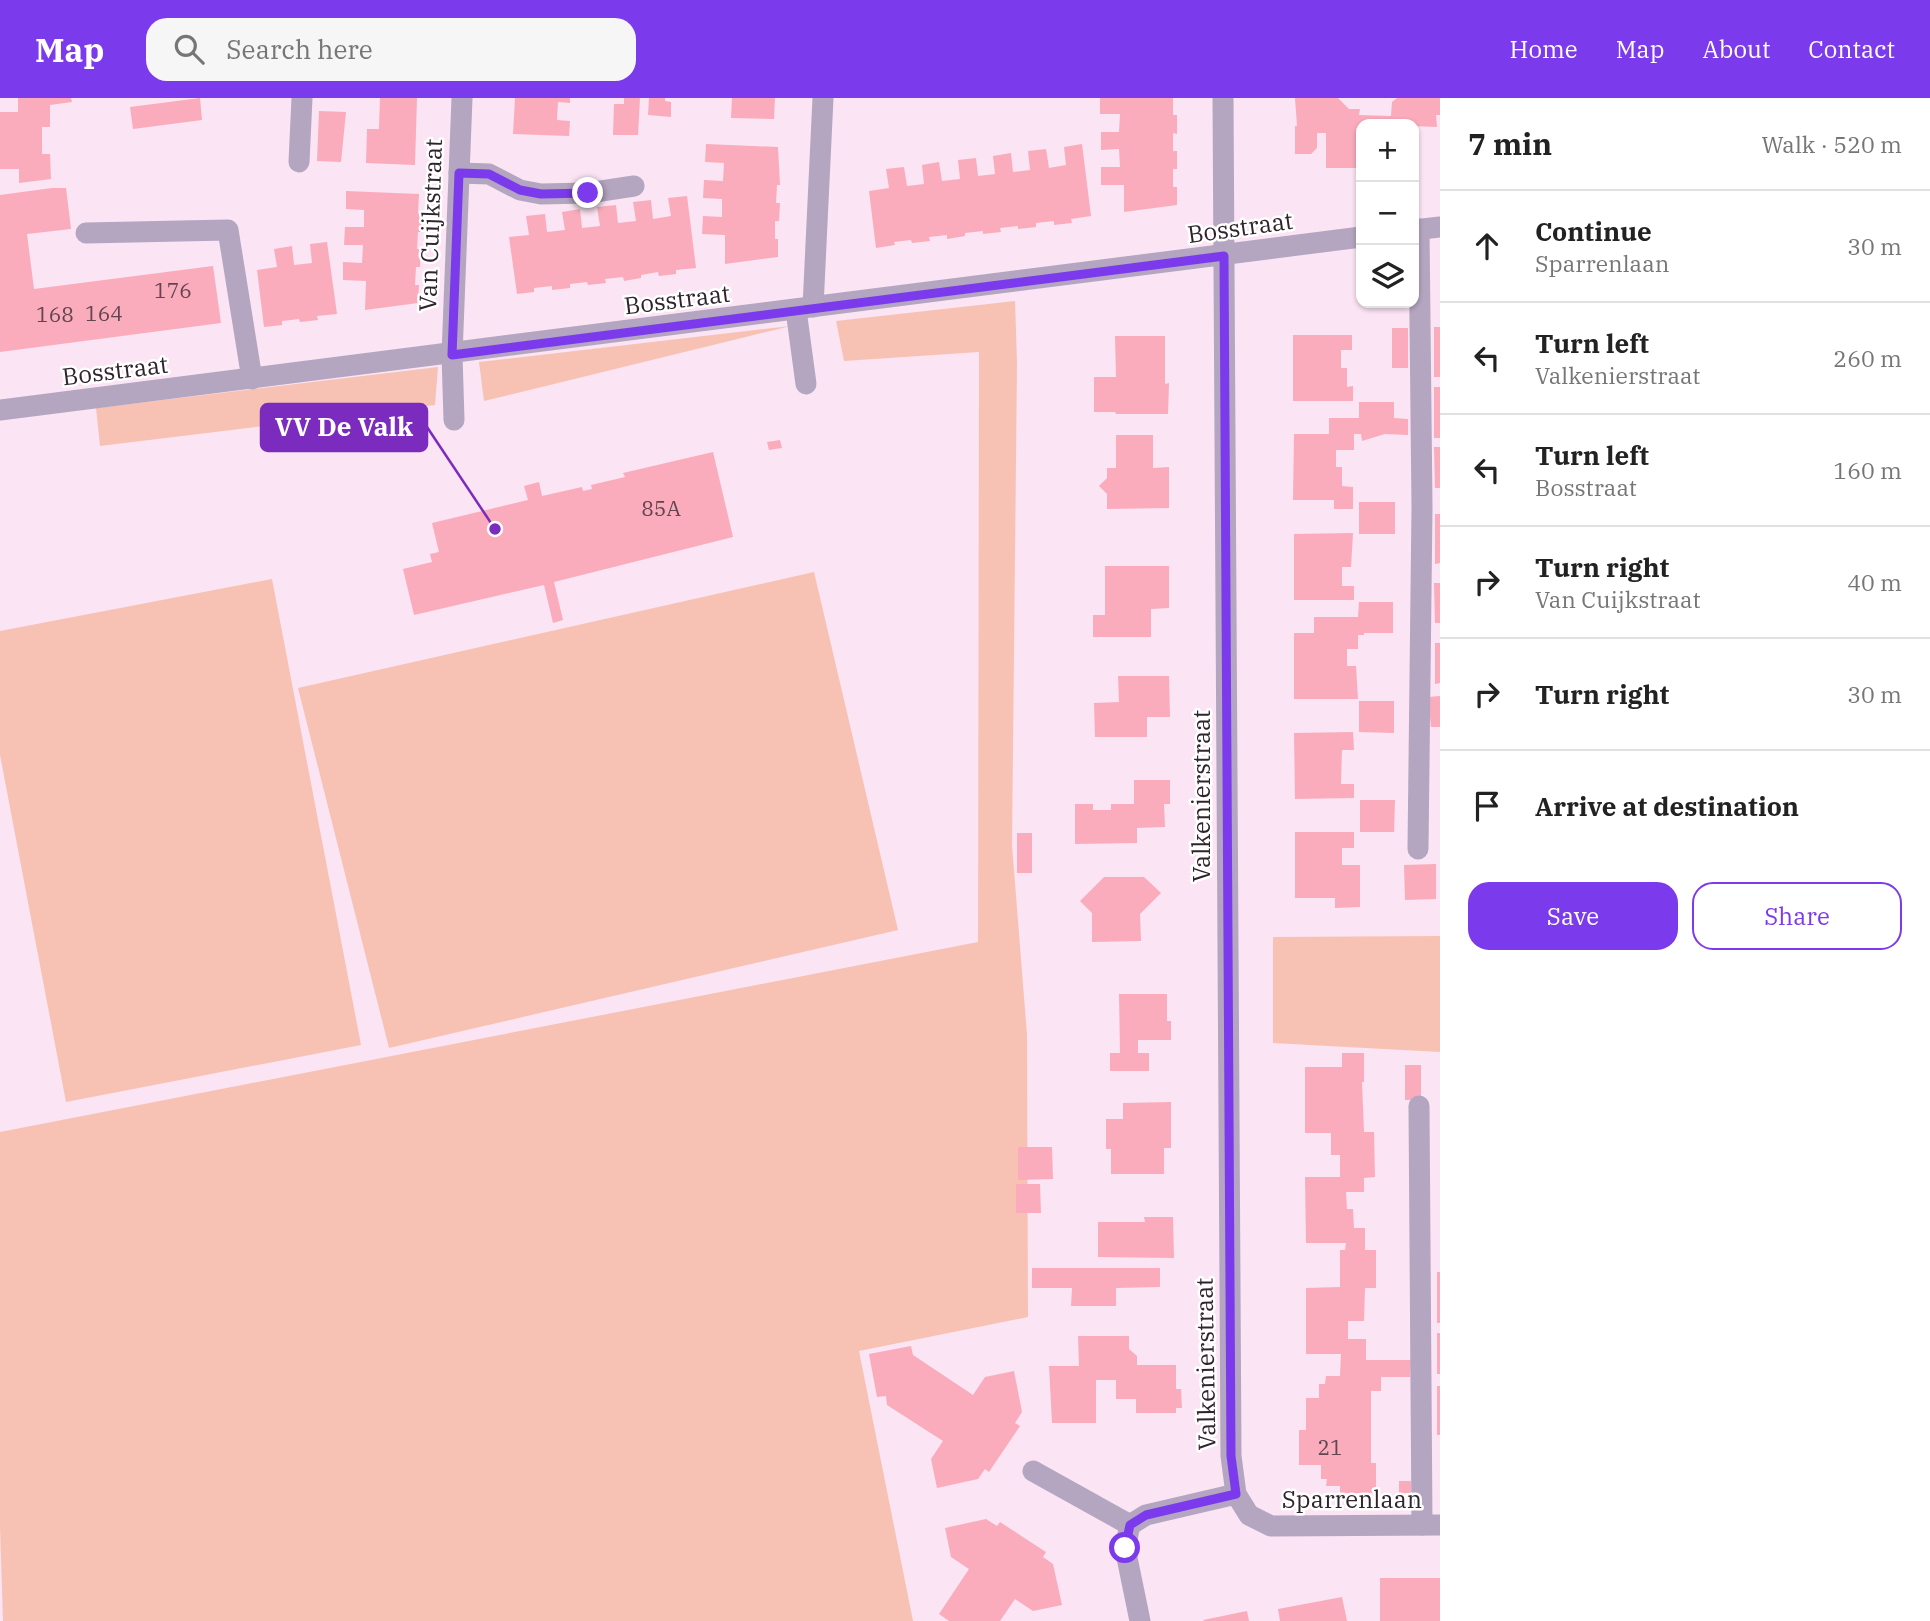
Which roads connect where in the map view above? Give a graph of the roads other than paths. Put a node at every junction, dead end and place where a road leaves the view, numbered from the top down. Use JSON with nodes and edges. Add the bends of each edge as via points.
{"nodes":[{"id":1,"x":302,"y":98,"type":"edge"},
{"id":2,"x":462,"y":98,"type":"edge"},
{"id":3,"x":823,"y":98,"type":"edge"},
{"id":4,"x":1223,"y":98,"type":"edge"},
{"id":5,"x":299,"y":162,"type":"dead end"},
{"id":6,"x":459,"y":173,"type":"junction"},
{"id":7,"x":634,"y":186,"type":"dead end"},
{"id":8,"x":1424,"y":229,"type":"edge"},
{"id":9,"x":86,"y":233,"type":"dead end"},
{"id":10,"x":1356,"y":238,"type":"edge"},
{"id":11,"x":1224,"y":256,"type":"junction"},
{"id":12,"x":804,"y":309,"type":"junction"},
{"id":13,"x":452,"y":355,"type":"junction"},
{"id":14,"x":251,"y":379,"type":"junction"},
{"id":15,"x":806,"y":384,"type":"dead end"},
{"id":16,"x":0,"y":410,"type":"edge"},
{"id":17,"x":454,"y":419,"type":"dead end"},
{"id":18,"x":1430,"y":754,"type":"edge"},
{"id":19,"x":1418,"y":849,"type":"dead end"},
{"id":20,"x":1419,"y":1106,"type":"dead end"},
{"id":21,"x":1033,"y":1471,"type":"dead end"},
{"id":22,"x":1236,"y":1494,"type":"junction"},
{"id":23,"x":1130,"y":1525,"type":"junction"},
{"id":24,"x":1431,"y":1525,"type":"edge"},
{"id":25,"x":1140,"y":1621,"type":"edge"}],
"edges":[{"from":1,"to":5,"type":"street"},
{"from":2,"to":6,"type":"street","name":"Van Cuijkstraat"},
{"from":3,"to":12,"type":"street"},
{"from":4,"to":11,"type":"street","name":"Valkenierstraat"},
{"from":6,"to":7,"type":"street","via":[[489,174],[520,190],[541,194]]},
{"from":6,"to":13,"type":"street","name":"Van Cuijkstraat"},
{"from":8,"to":18,"type":"street","via":[[1422,507]]},
{"from":9,"to":14,"type":"street","via":[[228,230]]},
{"from":10,"to":11,"type":"street","name":"Bosstraat"},
{"from":11,"to":12,"type":"street","name":"Bosstraat"},
{"from":11,"to":22,"type":"street","name":"Valkenierstraat","via":[[1231,1442]]},
{"from":12,"to":13,"type":"street","name":"Bosstraat"},
{"from":12,"to":15,"type":"street"},
{"from":13,"to":14,"type":"street","name":"Bosstraat"},
{"from":13,"to":17,"type":"street","name":"Van Cuijkstraat"},
{"from":14,"to":16,"type":"street","name":"Bosstraat"},
{"from":18,"to":19,"type":"street"},
{"from":20,"to":24,"type":"street"},
{"from":21,"to":23,"type":"street"},
{"from":22,"to":23,"type":"street","via":[[1146,1515]]},
{"from":22,"to":24,"type":"street","name":"Sparrenlaan","via":[[1249,1515],[1271,1526]]},
{"from":23,"to":25,"type":"street","via":[[1125,1548]]}]}
